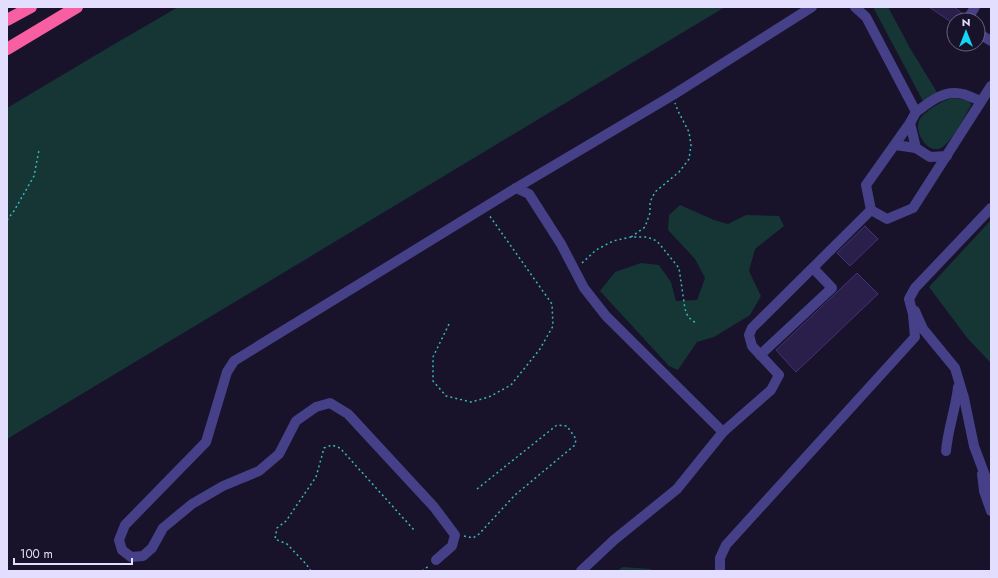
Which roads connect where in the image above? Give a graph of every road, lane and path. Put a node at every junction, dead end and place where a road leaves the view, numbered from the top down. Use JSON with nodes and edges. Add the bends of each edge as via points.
{"nodes":[{"id":1,"x":31,"y":7,"type":"edge"},
{"id":2,"x":78,"y":7,"type":"edge"},
{"id":3,"x":812,"y":7,"type":"edge"},
{"id":4,"x":855,"y":7,"type":"edge"},
{"id":5,"x":7,"y":20,"type":"edge"},
{"id":6,"x":7,"y":49,"type":"edge"},
{"id":7,"x":991,"y":86,"type":"edge"},
{"id":8,"x":673,"y":94,"type":"junction"},
{"id":9,"x":980,"y":101,"type":"junction"},
{"id":10,"x":916,"y":112,"type":"junction"},
{"id":11,"x":910,"y":122,"type":"junction"},
{"id":12,"x":895,"y":145,"type":"junction"},
{"id":13,"x":916,"y":148,"type":"junction"},
{"id":14,"x":39,"y":150,"type":"dead end"},
{"id":15,"x":947,"y":156,"type":"junction"},
{"id":16,"x":930,"y":158,"type":"junction"},
{"id":17,"x":935,"y":173,"type":"junction"},
{"id":18,"x":516,"y":188,"type":"junction"},
{"id":19,"x":484,"y":208,"type":"junction"},
{"id":20,"x":991,"y":208,"type":"edge"},
{"id":21,"x":871,"y":210,"type":"junction"},
{"id":22,"x":7,"y":220,"type":"edge"},
{"id":23,"x":631,"y":237,"type":"junction"},
{"id":24,"x":813,"y":268,"type":"junction"},
{"id":25,"x":574,"y":270,"type":"junction"},
{"id":26,"x":910,"y":298,"type":"junction"},
{"id":27,"x":449,"y":324,"type":"dead end"},
{"id":28,"x":697,"y":324,"type":"dead end"},
{"id":29,"x":760,"y":355,"type":"junction"},
{"id":30,"x":959,"y":380,"type":"junction"},
{"id":31,"x":951,"y":422,"type":"junction"},
{"id":32,"x":723,"y":432,"type":"junction"},
{"id":33,"x":942,"y":438,"type":"dead end"},
{"id":34,"x":946,"y":451,"type":"dead end"},
{"id":35,"x":981,"y":466,"type":"junction"},
{"id":36,"x":991,"y":486,"type":"edge"},
{"id":37,"x":478,"y":489,"type":"dead end"},
{"id":38,"x":991,"y":511,"type":"edge"},
{"id":39,"x":414,"y":530,"type":"dead end"},
{"id":40,"x":455,"y":535,"type":"junction"},
{"id":41,"x":436,"y":560,"type":"dead end"},
{"id":42,"x":311,"y":571,"type":"edge"},
{"id":43,"x":581,"y":571,"type":"edge"},
{"id":44,"x":720,"y":571,"type":"edge"}],
"edges":[{"from":1,"to":5,"type":"highway"},
{"from":2,"to":6,"type":"highway"},
{"from":3,"to":8,"type":"lane"},
{"from":4,"to":10,"type":"lane","via":[[866,17]]},
{"from":7,"to":9,"type":"lane"},
{"from":8,"to":18,"type":"lane"},
{"from":8,"to":23,"type":"path","via":[[689,132],[689,158],[679,172],[654,192],[645,227]]},
{"from":9,"to":10,"type":"lane","via":[[967,95],[944,94]]},
{"from":9,"to":15,"type":"lane"},
{"from":10,"to":11,"type":"lane"},
{"from":11,"to":12,"type":"lane"},
{"from":11,"to":13,"type":"lane"},
{"from":12,"to":13,"type":"lane"},
{"from":12,"to":21,"type":"lane","via":[[866,185]]},
{"from":13,"to":16,"type":"lane"},
{"from":14,"to":22,"type":"path","via":[[34,176]]},
{"from":15,"to":16,"type":"lane"},
{"from":15,"to":17,"type":"lane"},
{"from":16,"to":17,"type":"lane"},
{"from":17,"to":21,"type":"lane","via":[[912,208],[887,220]]},
{"from":18,"to":19,"type":"lane"},
{"from":18,"to":25,"type":"lane","via":[[529,194],[561,244]]},
{"from":19,"to":27,"type":"path","via":[[552,304],[553,326],[540,349],[512,385],[489,397],[471,402],[446,396],[433,381],[433,357]]},
{"from":19,"to":40,"type":"lane","via":[[234,361],[227,372],[206,442],[125,525],[119,540],[122,550],[131,557],[143,556],[152,548],[163,528],[192,504],[224,486],[259,471],[279,454],[296,421],[316,407],[330,403],[348,414],[434,506]]},
{"from":20,"to":26,"type":"lane","via":[[915,288]]},
{"from":21,"to":24,"type":"lane"},
{"from":23,"to":25,"type":"path","via":[[613,241],[596,250]]},
{"from":23,"to":28,"type":"path","via":[[647,237],[658,241],[679,268],[685,309],[688,317]]},
{"from":24,"to":29,"type":"lane","via":[[752,328],[749,335],[752,346]]},
{"from":24,"to":29,"type":"lane","via":[[832,288]]},
{"from":25,"to":32,"type":"lane","via":[[584,288],[606,316]]},
{"from":26,"to":30,"type":"lane","via":[[923,329],[955,368]]},
{"from":26,"to":44,"type":"lane","via":[[915,337],[726,545],[720,558]]},
{"from":29,"to":32,"type":"lane","via":[[779,375],[771,390]]},
{"from":30,"to":31,"type":"lane"},
{"from":30,"to":35,"type":"lane"},
{"from":31,"to":33,"type":"lane"},
{"from":31,"to":34,"type":"lane"},
{"from":32,"to":43,"type":"lane","via":[[677,489],[614,540]]},
{"from":35,"to":36,"type":"lane"},
{"from":35,"to":38,"type":"lane","via":[[984,491]]},
{"from":37,"to":40,"type":"path","via":[[557,425],[567,426],[576,439],[575,445],[515,495],[479,534],[473,538]]},
{"from":39,"to":42,"type":"path","via":[[340,448],[332,445],[324,448],[316,478],[286,521],[277,528],[275,539],[287,544]]},
{"from":40,"to":41,"type":"lane","via":[[452,546]]}]}
